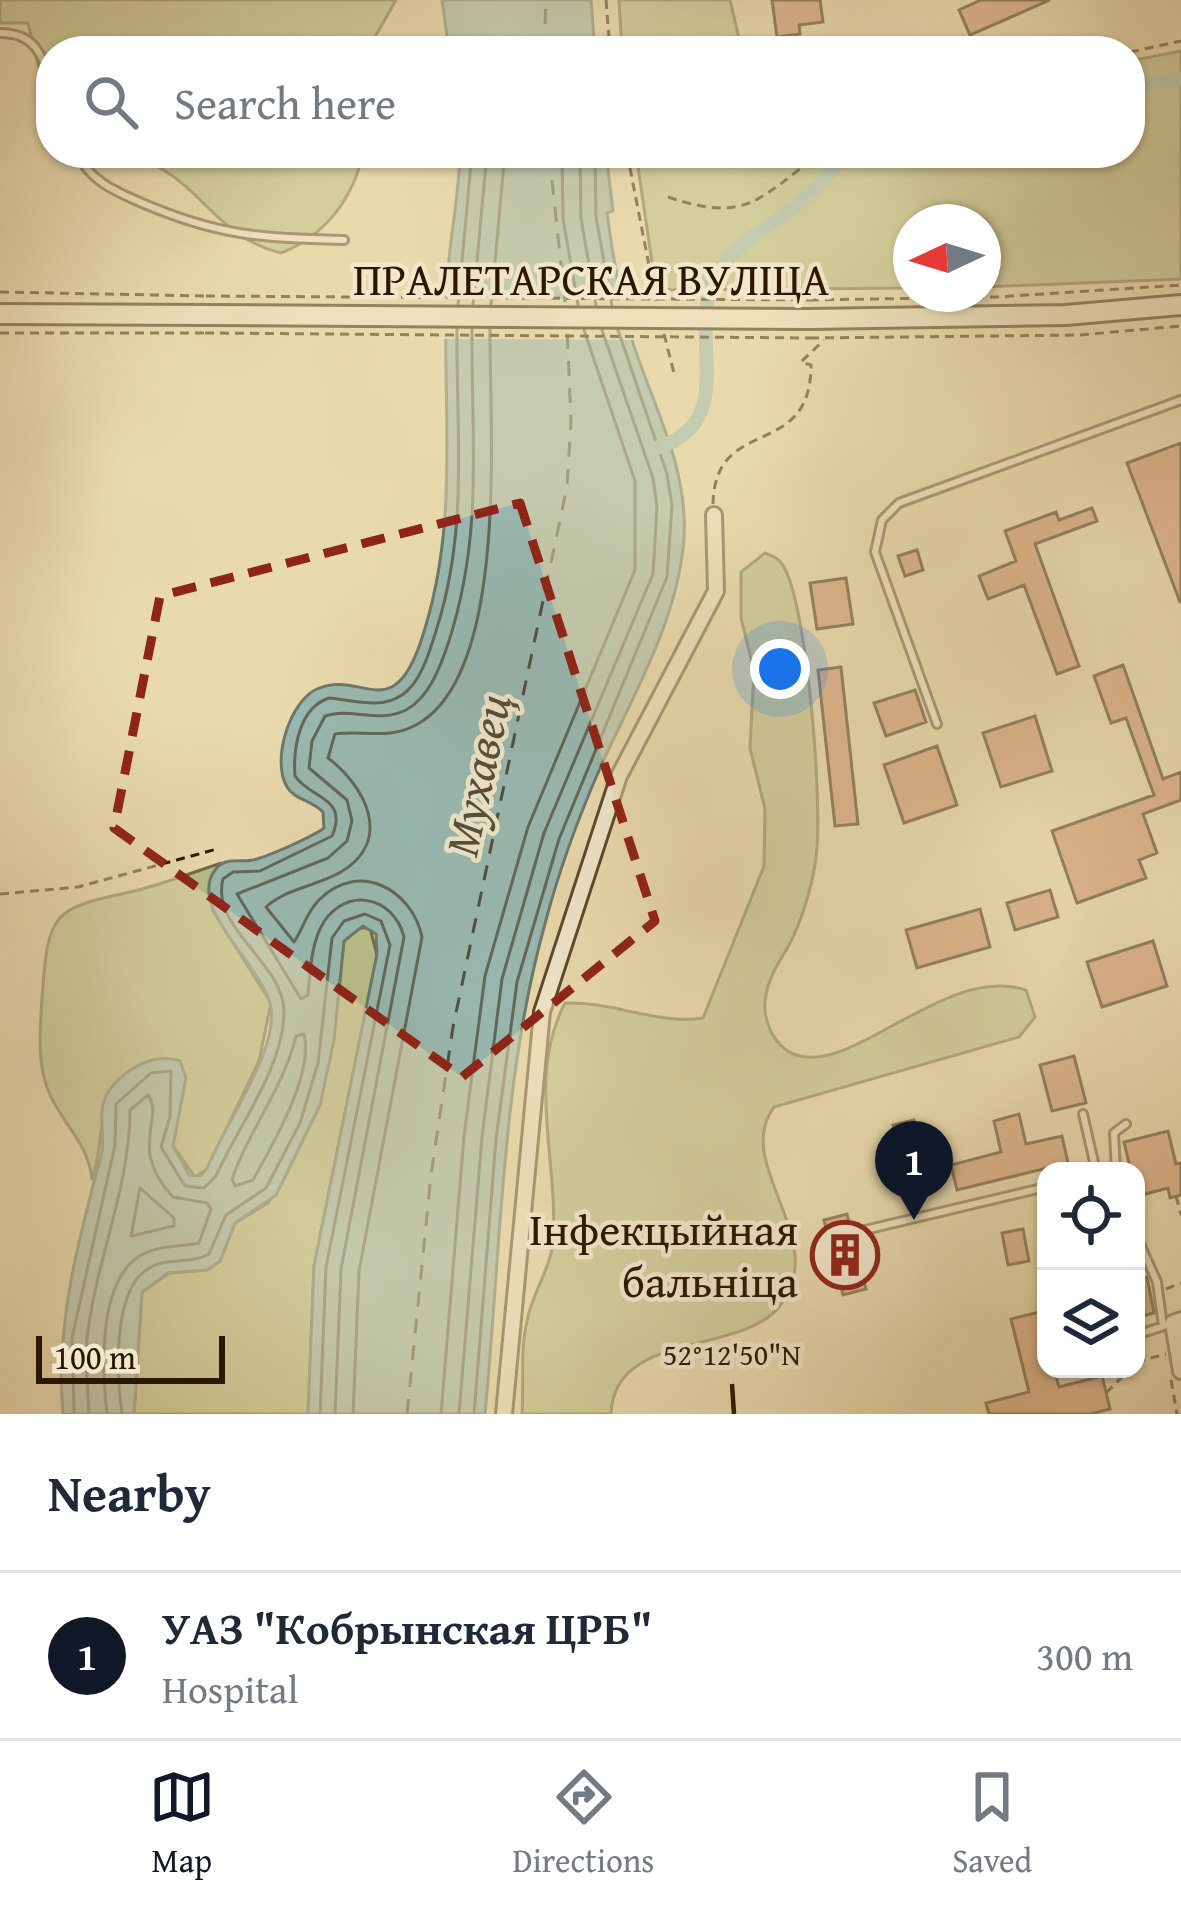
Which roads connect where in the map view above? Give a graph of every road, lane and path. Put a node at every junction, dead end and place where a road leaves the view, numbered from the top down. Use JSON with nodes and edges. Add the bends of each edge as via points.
{"nodes":[{"id":1,"x":606,"y":0,"type":"edge"},
{"id":2,"x":0,"y":33,"type":"edge"},
{"id":3,"x":609,"y":36,"type":"edge"},
{"id":4,"x":1181,"y":41,"type":"edge"},
{"id":5,"x":36,"y":46,"type":"edge"},
{"id":6,"x":1145,"y":49,"type":"edge"},
{"id":7,"x":90,"y":168,"type":"edge"},
{"id":8,"x":630,"y":168,"type":"edge"},
{"id":9,"x":799,"y":168,"type":"edge"},
{"id":10,"x":668,"y":197,"type":"dead end"},
{"id":11,"x":344,"y":240,"type":"dead end"},
{"id":12,"x":1181,"y":285,"type":"edge"},
{"id":13,"x":0,"y":292,"type":"edge"},
{"id":14,"x":657,"y":304,"type":"dead end"},
{"id":15,"x":1181,"y":305,"type":"edge"},
{"id":16,"x":0,"y":314,"type":"edge"},
{"id":17,"x":206,"y":315,"type":"junction"},
{"id":18,"x":810,"y":319,"type":"junction"},
{"id":19,"x":1181,"y":326,"type":"edge"},
{"id":20,"x":662,"y":327,"type":"dead end"},
{"id":21,"x":0,"y":333,"type":"edge"},
{"id":22,"x":825,"y":338,"type":"junction"},
{"id":23,"x":674,"y":373,"type":"dead end"},
{"id":24,"x":1181,"y":400,"type":"edge"},
{"id":25,"x":714,"y":515,"type":"joint"},
{"id":26,"x":937,"y":724,"type":"dead end"},
{"id":27,"x":217,"y":849,"type":"dead end"},
{"id":28,"x":0,"y":894,"type":"edge"},
{"id":29,"x":1083,"y":1114,"type":"dead end"},
{"id":30,"x":1126,"y":1124,"type":"dead end"},
{"id":31,"x":1094,"y":1162,"type":"edge"},
{"id":32,"x":1116,"y":1162,"type":"edge"},
{"id":33,"x":1037,"y":1188,"type":"edge"},
{"id":34,"x":1176,"y":1196,"type":"dead end"},
{"id":35,"x":1181,"y":1214,"type":"edge"},
{"id":36,"x":865,"y":1230,"type":"dead end"},
{"id":37,"x":1145,"y":1255,"type":"edge"},
{"id":38,"x":1172,"y":1323,"type":"edge"},
{"id":39,"x":1167,"y":1354,"type":"dead end"},
{"id":40,"x":1145,"y":1360,"type":"edge"},
{"id":41,"x":1181,"y":1370,"type":"edge"},
{"id":42,"x":1121,"y":1378,"type":"edge"},
{"id":43,"x":1106,"y":1393,"type":"dead end"},
{"id":44,"x":504,"y":1414,"type":"edge"}],
"edges":[{"from":1,"to":3,"type":"path"},
{"from":2,"to":5,"type":"lane"},
{"from":4,"to":6,"type":"path"},
{"from":7,"to":11,"type":"lane","via":[[107,188],[206,230]]},
{"from":8,"to":14,"type":"path"},
{"from":9,"to":10,"type":"path","via":[[737,210]]},
{"from":12,"to":18,"type":"path"},
{"from":13,"to":17,"type":"path"},
{"from":15,"to":18,"type":"main road","name":"ПРАЛЕТАРСКАЯ ВУЛІЦА"},
{"from":16,"to":17,"type":"main road","name":"ПРАЛЕТАРСКАЯ ВУЛІЦА"},
{"from":17,"to":18,"type":"main road","name":"ПРАЛЕТАРСКАЯ ВУЛІЦА","bridge":true},
{"from":17,"to":18,"type":"path","bridge":true},
{"from":17,"to":18,"type":"path","bridge":true},
{"from":17,"to":21,"type":"path"},
{"from":18,"to":22,"type":"path"},
{"from":19,"to":22,"type":"path"},
{"from":20,"to":23,"type":"path"},
{"from":22,"to":25,"type":"path","via":[[801,362],[811,365],[811,393],[796,422],[747,442],[724,466],[713,488]]},
{"from":24,"to":26,"type":"lane","via":[[898,503],[882,520],[875,553]]},
{"from":25,"to":44,"type":"street","via":[[716,591],[619,776],[542,1012]]},
{"from":27,"to":28,"type":"path","via":[[78,887]]},
{"from":29,"to":31,"type":"lane"},
{"from":30,"to":32,"type":"lane","via":[[1114,1133]]},
{"from":33,"to":36,"type":"lane"},
{"from":34,"to":35,"type":"path"},
{"from":37,"to":38,"type":"lane"},
{"from":38,"to":41,"type":"street"},
{"from":39,"to":40,"type":"path"},
{"from":42,"to":43,"type":"path"}]}
